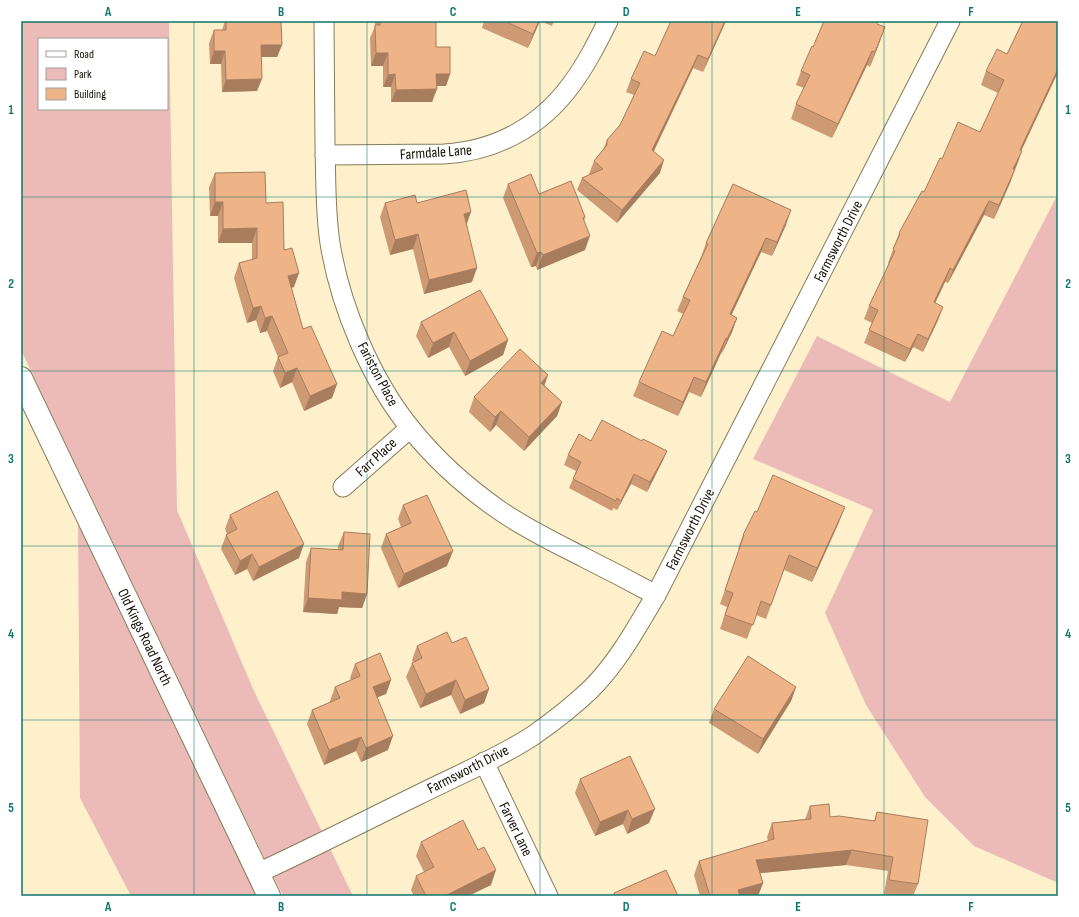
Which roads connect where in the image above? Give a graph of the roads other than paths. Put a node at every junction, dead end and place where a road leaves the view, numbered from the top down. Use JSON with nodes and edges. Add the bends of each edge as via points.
{"nodes":[{"id":1,"x":324,"y":21,"type":"edge"},
{"id":2,"x":608,"y":21,"type":"edge"},
{"id":3,"x":950,"y":21,"type":"edge"},
{"id":4,"x":325,"y":156,"type":"junction"},
{"id":5,"x":21,"y":378,"type":"edge"},
{"id":6,"x":410,"y":428,"type":"junction"},
{"id":7,"x":343,"y":487,"type":"dead end"},
{"id":8,"x":656,"y":594,"type":"junction"},
{"id":9,"x":484,"y":762,"type":"junction"},
{"id":10,"x":258,"y":873,"type":"junction"},
{"id":11,"x":269,"y":896,"type":"edge"},
{"id":12,"x":548,"y":896,"type":"edge"}],
"edges":[{"from":1,"to":4,"type":"street","name":"Fariston Place"},
{"from":2,"to":4,"type":"street","name":"Farmdale Lane","via":[[572,84],[553,107],[527,127],[500,142],[458,153]]},
{"from":3,"to":8,"type":"street","name":"Farmsworth Drive"},
{"from":4,"to":6,"type":"street","name":"Fariston Place","via":[[329,236],[343,297],[366,354],[384,389]]},
{"from":5,"to":10,"type":"street","name":"Old Kings Road North"},
{"from":6,"to":7,"type":"street","name":"Farr Place"},
{"from":6,"to":8,"type":"street","name":"Fariston Place","via":[[458,478],[517,522]]},
{"from":8,"to":9,"type":"street","name":"Farmsworth Drive","via":[[633,635],[592,687],[533,736]]},
{"from":9,"to":10,"type":"street","name":"Farmsworth Drive"},
{"from":9,"to":12,"type":"street","name":"Farver Lane"},
{"from":10,"to":11,"type":"street","name":"Old Kings Road North"}]}
